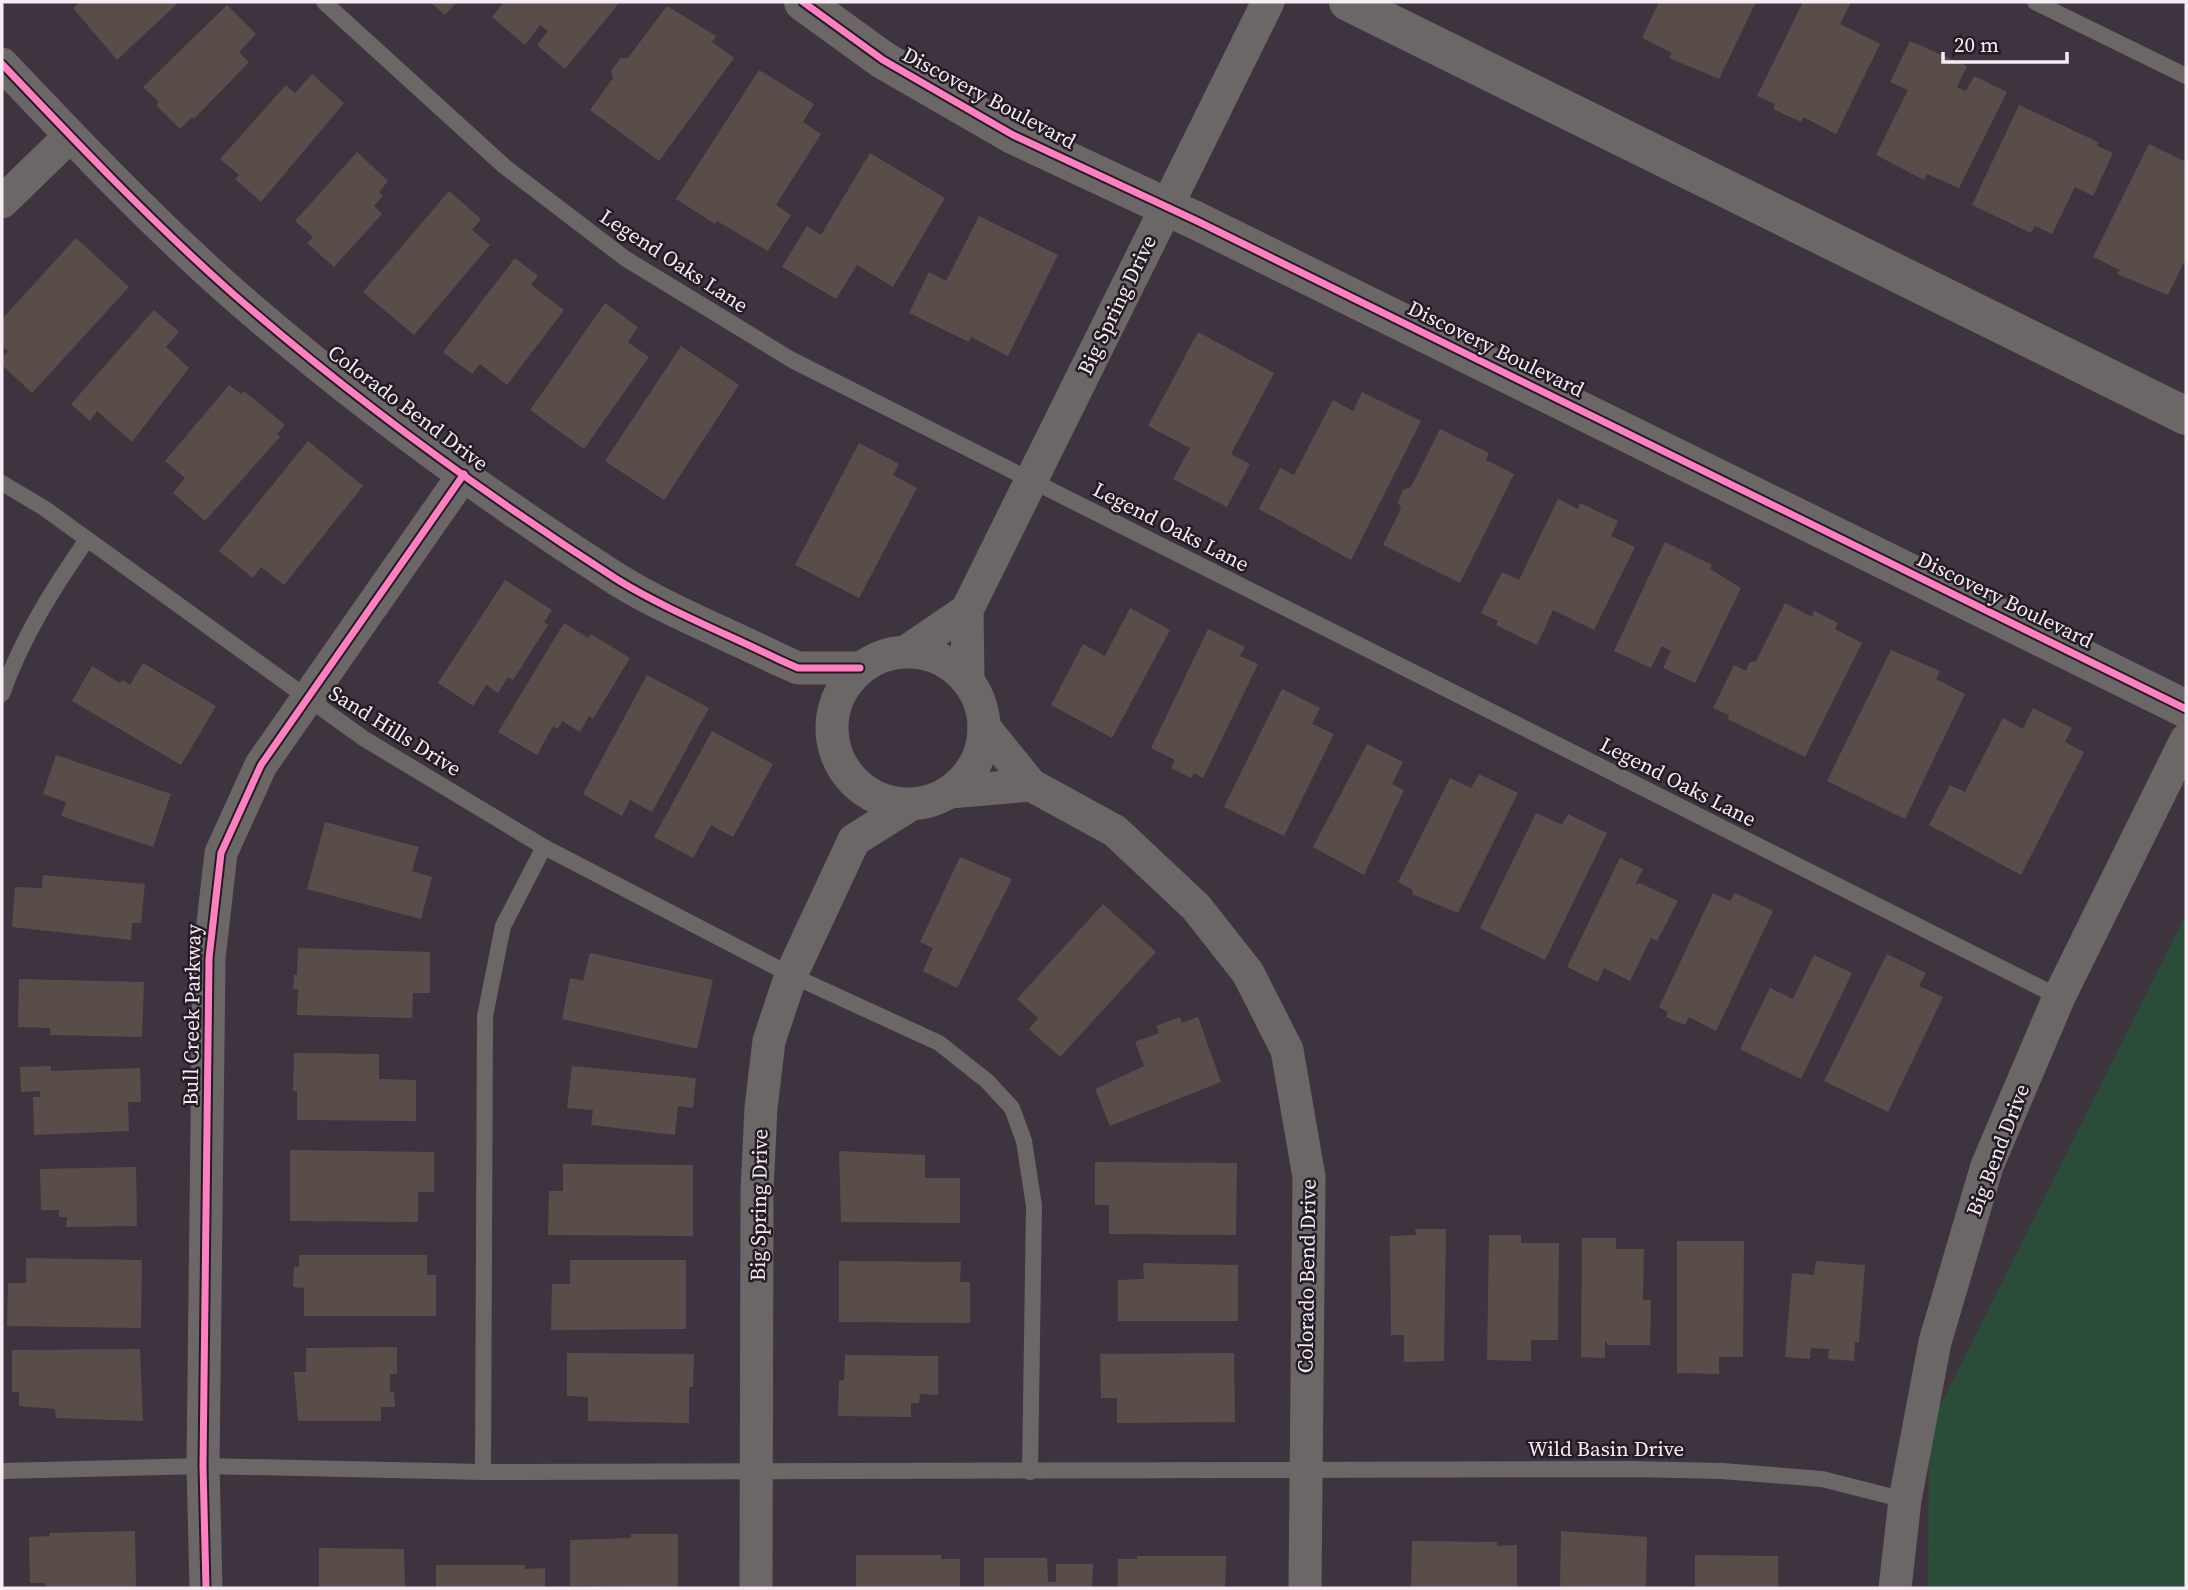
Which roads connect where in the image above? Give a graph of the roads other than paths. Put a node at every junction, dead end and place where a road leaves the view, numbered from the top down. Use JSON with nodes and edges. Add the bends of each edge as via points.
{"nodes":[{"id":1,"x":324,"y":2,"type":"edge"},
{"id":2,"x":803,"y":2,"type":"edge"},
{"id":3,"x":1268,"y":2,"type":"edge"},
{"id":4,"x":1348,"y":2,"type":"edge"},
{"id":5,"x":2035,"y":2,"type":"edge"},
{"id":6,"x":2,"y":64,"type":"edge"},
{"id":7,"x":2186,"y":76,"type":"edge"},
{"id":8,"x":70,"y":136,"type":"junction"},
{"id":9,"x":2,"y":202,"type":"edge"},
{"id":10,"x":1166,"y":206,"type":"junction"},
{"id":11,"x":2186,"y":416,"type":"edge"},
{"id":12,"x":464,"y":474,"type":"junction"},
{"id":13,"x":1032,"y":480,"type":"junction"},
{"id":14,"x":2,"y":483,"type":"edge"},
{"id":15,"x":86,"y":541,"type":"junction"},
{"id":16,"x":967,"y":610,"type":"junction"},
{"id":17,"x":907,"y":651,"type":"junction"},
{"id":18,"x":798,"y":668,"type":"junction"},
{"id":19,"x":860,"y":668,"type":"junction"},
{"id":20,"x":968,"y":680,"type":"junction"},
{"id":21,"x":2,"y":694,"type":"edge"},
{"id":22,"x":306,"y":699,"type":"junction"},
{"id":23,"x":2186,"y":709,"type":"edge"},
{"id":24,"x":831,"y":727,"type":"junction"},
{"id":25,"x":984,"y":727,"type":"junction"},
{"id":26,"x":2186,"y":740,"type":"edge"},
{"id":27,"x":840,"y":766,"type":"junction"},
{"id":28,"x":1031,"y":785,"type":"junction"},
{"id":29,"x":949,"y":792,"type":"junction"},
{"id":30,"x":910,"y":805,"type":"junction"},
{"id":31,"x":854,"y":840,"type":"junction"},
{"id":32,"x":544,"y":847,"type":"junction"},
{"id":33,"x":791,"y":975,"type":"junction"},
{"id":34,"x":2060,"y":997,"type":"junction"},
{"id":35,"x":203,"y":1466,"type":"junction"},
{"id":36,"x":756,"y":1469,"type":"junction"},
{"id":37,"x":1304,"y":1469,"type":"junction"},
{"id":38,"x":2,"y":1471,"type":"edge"},
{"id":39,"x":483,"y":1472,"type":"junction"},
{"id":40,"x":1030,"y":1472,"type":"junction"},
{"id":41,"x":1905,"y":1500,"type":"junction"},
{"id":42,"x":206,"y":1588,"type":"edge"},
{"id":43,"x":757,"y":1588,"type":"edge"},
{"id":44,"x":1306,"y":1588,"type":"edge"},
{"id":45,"x":1895,"y":1588,"type":"edge"}],
"edges":[{"from":1,"to":13,"type":"lane","name":"Legend Oaks Lane","via":[[503,166],[626,259],[792,360]]},
{"from":2,"to":10,"type":"street","name":"Discovery Boulevard","via":[[883,60],[1013,135]]},
{"from":3,"to":10,"type":"street","name":"Big Spring Drive"},
{"from":4,"to":11,"type":"street"},
{"from":5,"to":7,"type":"lane"},
{"from":6,"to":8,"type":"street","name":"Colorado Bend Drive"},
{"from":8,"to":9,"type":"street"},
{"from":8,"to":12,"type":"street","name":"Colorado Bend Drive","via":[[231,291]]},
{"from":10,"to":13,"type":"street","name":"Big Spring Drive"},
{"from":10,"to":23,"type":"street","name":"Discovery Boulevard"},
{"from":12,"to":18,"type":"street","name":"Colorado Bend Drive","via":[[620,581]]},
{"from":12,"to":22,"type":"street","name":"Bull Creek Parkway"},
{"from":13,"to":16,"type":"street","name":"Big Spring Drive"},
{"from":13,"to":34,"type":"lane","name":"Legend Oaks Lane"},
{"from":14,"to":15,"type":"lane","name":"Sand Hills Drive"},
{"from":15,"to":21,"type":"lane","via":[[47,597]]},
{"from":15,"to":22,"type":"lane","name":"Sand Hills Drive"},
{"from":16,"to":17,"type":"street","name":"Big Spring Drive"},
{"from":16,"to":20,"type":"street","name":"Big Spring Drive"},
{"from":17,"to":19,"type":"street","via":[[882,655]]},
{"from":17,"to":20,"type":"street","via":[[941,658]]},
{"from":18,"to":19,"type":"street","name":"Colorado Bend Drive"},
{"from":18,"to":24,"type":"street"},
{"from":19,"to":24,"type":"street","via":[[844,684]]},
{"from":20,"to":25,"type":"street","via":[[981,702]]},
{"from":22,"to":32,"type":"lane","name":"Sand Hills Drive"},
{"from":22,"to":35,"type":"street","name":"Bull Creek Parkway","via":[[261,765],[221,853],[213,906]]},
{"from":24,"to":27,"type":"street"},
{"from":25,"to":28,"type":"street","name":"Colorado Bend Drive"},
{"from":25,"to":29,"type":"street","via":[[980,752],[968,774]]},
{"from":26,"to":34,"type":"street","name":"Big Bend Drive"},
{"from":27,"to":30,"type":"street","via":[[870,795]]},
{"from":27,"to":31,"type":"street"},
{"from":28,"to":29,"type":"street"},
{"from":28,"to":37,"type":"street","name":"Colorado Bend Drive","via":[[1115,831],[1196,907],[1248,973],[1287,1051],[1309,1177]]},
{"from":29,"to":30,"type":"street"},
{"from":30,"to":31,"type":"street"},
{"from":31,"to":33,"type":"street","name":"Big Spring Drive"},
{"from":32,"to":33,"type":"lane","name":"Sand Hills Drive"},
{"from":32,"to":39,"type":"lane","via":[[503,926],[485,1016]]},
{"from":33,"to":36,"type":"street","name":"Big Spring Drive","via":[[769,1041],[761,1108]]},
{"from":33,"to":40,"type":"lane","name":"Sand Hills Drive","via":[[939,1043],[987,1081],[1012,1108],[1024,1141],[1034,1206]]},
{"from":34,"to":41,"type":"street","name":"Big Bend Drive","via":[[1987,1166],[1935,1342]]},
{"from":35,"to":38,"type":"lane","name":"Wild Basin Drive"},
{"from":35,"to":39,"type":"lane","name":"Wild Basin Drive"},
{"from":35,"to":42,"type":"street","name":"Bull Creek Parkway"},
{"from":36,"to":39,"type":"lane","name":"Wild Basin Drive"},
{"from":36,"to":40,"type":"lane","name":"Wild Basin Drive"},
{"from":36,"to":43,"type":"street","name":"Big Spring Drive"},
{"from":37,"to":40,"type":"lane","name":"Wild Basin Drive"},
{"from":37,"to":41,"type":"lane","name":"Wild Basin Drive","via":[[1722,1471],[1822,1479]]},
{"from":37,"to":44,"type":"street","name":"Colorado Bend Drive"},
{"from":41,"to":45,"type":"street","name":"Big Bend Drive"}]}
